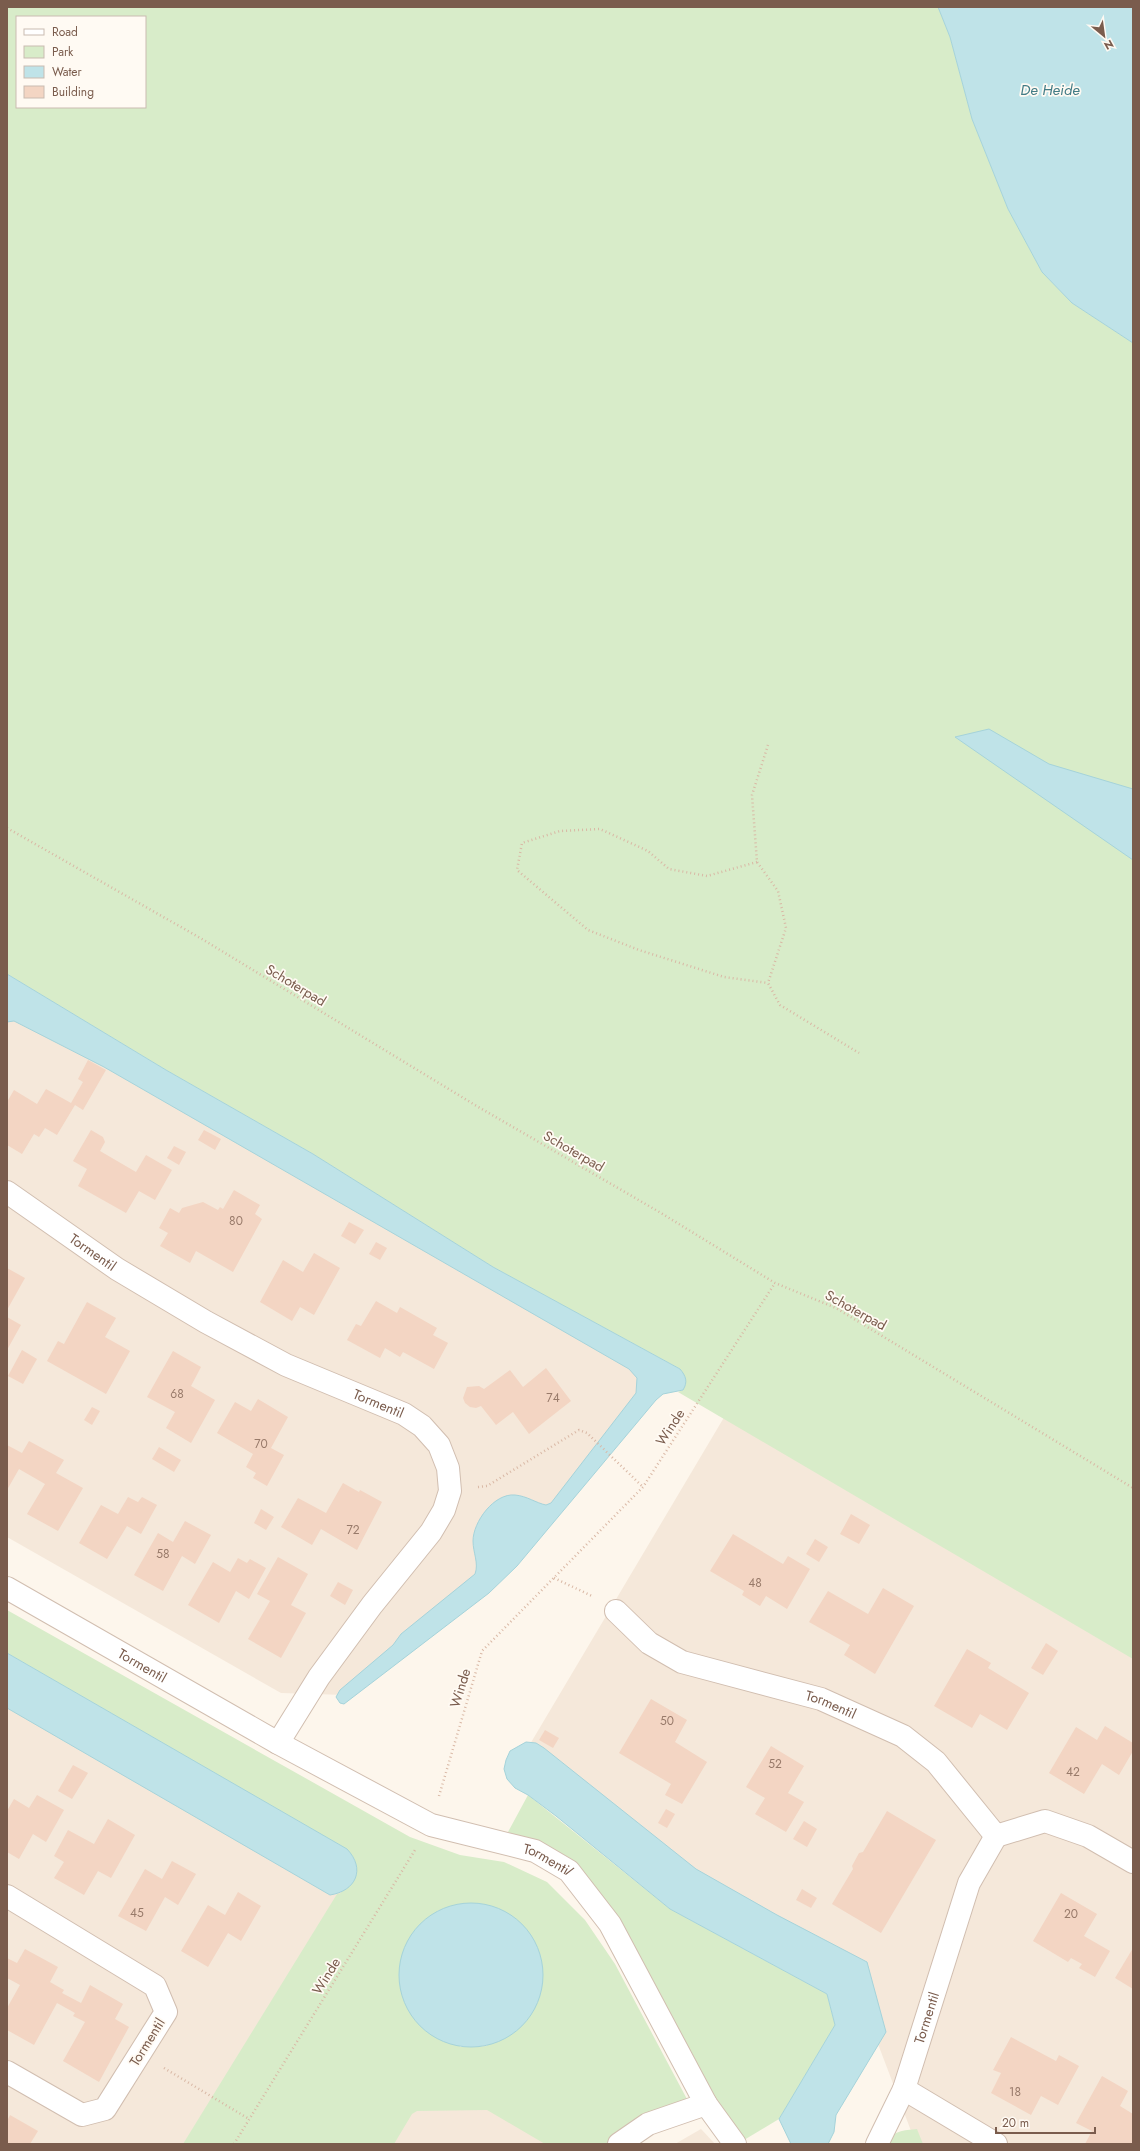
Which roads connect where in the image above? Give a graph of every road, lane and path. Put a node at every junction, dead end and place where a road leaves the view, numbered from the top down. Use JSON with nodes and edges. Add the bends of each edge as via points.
{"nodes":[{"id":1,"x":768,"y":744,"type":"dead end"},
{"id":2,"x":7,"y":828,"type":"edge"},
{"id":3,"x":757,"y":862,"type":"junction"},
{"id":4,"x":768,"y":983,"type":"junction"},
{"id":5,"x":859,"y":1053,"type":"dead end"},
{"id":6,"x":7,"y":1192,"type":"edge"},
{"id":7,"x":775,"y":1283,"type":"junction"},
{"id":8,"x":643,"y":1487,"type":"junction"},
{"id":9,"x":1133,"y":1488,"type":"edge"},
{"id":10,"x":450,"y":1491,"type":"junction"},
{"id":11,"x":554,"y":1578,"type":"junction"},
{"id":12,"x":7,"y":1588,"type":"edge"},
{"id":13,"x":616,"y":1611,"type":"joint"},
{"id":14,"x":278,"y":1743,"type":"junction"},
{"id":15,"x":430,"y":1825,"type":"junction"},
{"id":16,"x":996,"y":1836,"type":"junction"},
{"id":17,"x":1133,"y":1862,"type":"edge"},
{"id":18,"x":7,"y":1896,"type":"edge"},
{"id":19,"x":140,"y":2054,"type":"junction"},
{"id":20,"x":7,"y":2072,"type":"edge"},
{"id":21,"x":904,"y":2089,"type":"junction"},
{"id":22,"x":706,"y":2104,"type":"junction"},
{"id":23,"x":249,"y":2119,"type":"junction"},
{"id":24,"x":234,"y":2144,"type":"edge"},
{"id":25,"x":619,"y":2144,"type":"edge"},
{"id":26,"x":735,"y":2144,"type":"edge"},
{"id":27,"x":877,"y":2144,"type":"edge"},
{"id":28,"x":996,"y":2144,"type":"edge"}],
"edges":[{"from":1,"to":3,"type":"path","via":[[752,795]]},
{"from":2,"to":7,"type":"path","name":"Schoterpad","via":[[202,939]]},
{"from":3,"to":4,"type":"path","via":[[778,891],[786,928]]},
{"from":3,"to":4,"type":"path","via":[[707,876],[669,869],[648,851],[600,829],[560,831],[522,843],[516,870],[588,930],[639,950],[724,977]]},
{"from":4,"to":5,"type":"path","via":[[780,1005]]},
{"from":6,"to":10,"type":"street","name":"Tormentil","via":[[117,1269],[206,1322],[286,1365],[404,1414],[422,1426],[439,1445],[448,1468]]},
{"from":7,"to":8,"type":"path","name":"Winde"},
{"from":7,"to":9,"type":"path","name":"Schoterpad","via":[[836,1308]]},
{"from":8,"to":10,"type":"path","via":[[587,1433],[579,1430],[487,1486]]},
{"from":8,"to":11,"type":"path","name":"Winde"},
{"from":10,"to":14,"type":"street","name":"Tormentil","via":[[444,1510],[431,1532],[372,1605],[319,1677]]},
{"from":11,"to":13,"type":"path","via":[[608,1604]]},
{"from":11,"to":15,"type":"path","name":"Winde","via":[[482,1651]]},
{"from":12,"to":14,"type":"street","name":"Tormentil"},
{"from":13,"to":16,"type":"street","name":"Tormentil","via":[[649,1643],[682,1662],[821,1699],[903,1736],[936,1762]]},
{"from":14,"to":15,"type":"street","name":"Tormentil"},
{"from":15,"to":22,"type":"street","name":"Tormentil","via":[[535,1851],[569,1871],[610,1924]]},
{"from":15,"to":23,"type":"path","name":"Winde"},
{"from":16,"to":17,"type":"street","via":[[1046,1821],[1088,1836]]},
{"from":16,"to":21,"type":"street","name":"Tormentil","via":[[969,1883]]},
{"from":18,"to":19,"type":"street","name":"Tormentil","via":[[155,1986],[166,2012]]},
{"from":19,"to":20,"type":"street","name":"Tormentil","via":[[105,2109],[82,2115]]},
{"from":19,"to":23,"type":"path"},
{"from":21,"to":27,"type":"street","name":"Tormentil"},
{"from":21,"to":28,"type":"street"},
{"from":22,"to":25,"type":"street","via":[[648,2124]]},
{"from":22,"to":26,"type":"street","name":"Tormentil"},
{"from":23,"to":24,"type":"path","name":"Winde"}]}
